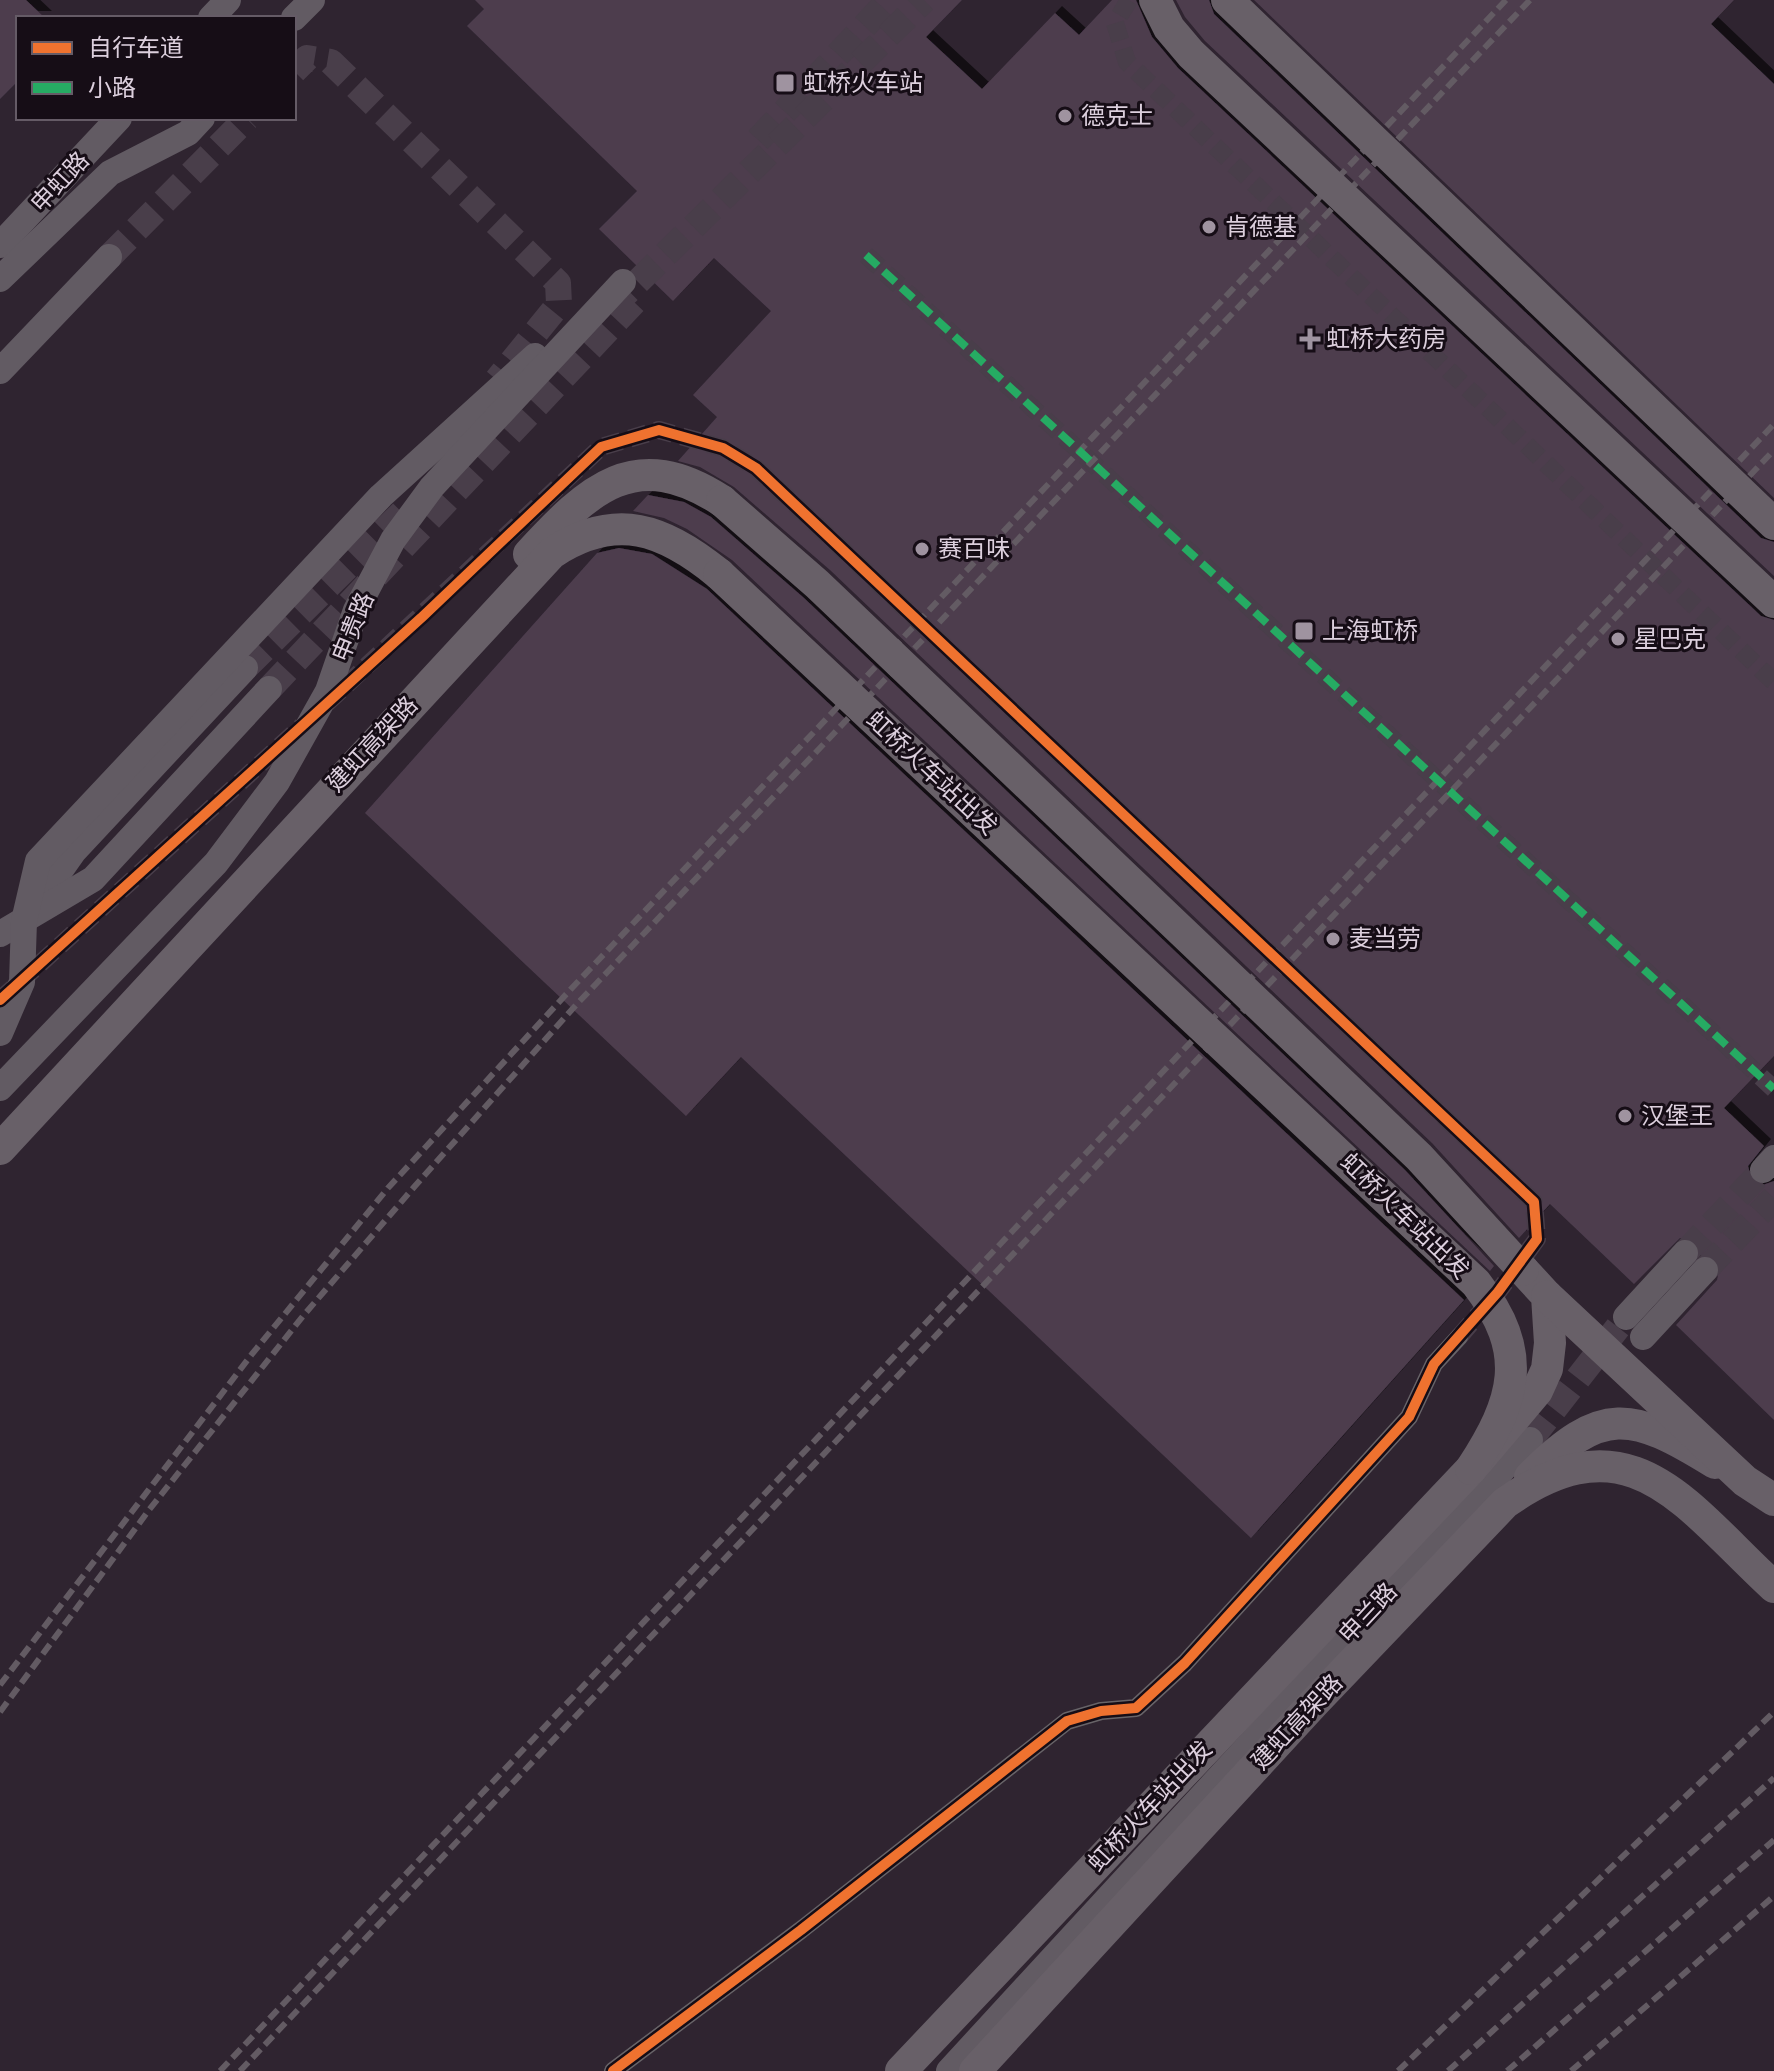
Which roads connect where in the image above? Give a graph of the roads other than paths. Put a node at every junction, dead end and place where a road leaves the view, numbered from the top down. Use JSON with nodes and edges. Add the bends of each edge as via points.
{"nodes":[{"id":1,"x":228,"y":0,"type":"edge"},
{"id":2,"x":312,"y":0,"type":"edge"},
{"id":3,"x":1155,"y":0,"type":"edge"},
{"id":4,"x":1227,"y":0,"type":"edge"},
{"id":5,"x":213,"y":16,"type":"edge"},
{"id":6,"x":296,"y":16,"type":"edge"},
{"id":7,"x":117,"y":120,"type":"edge"},
{"id":8,"x":200,"y":120,"type":"edge"},
{"id":9,"x":36,"y":207,"type":"junction"},
{"id":10,"x":0,"y":226,"type":"edge"},
{"id":11,"x":0,"y":245,"type":"edge"},
{"id":12,"x":109,"y":257,"type":"tunnel mouth"},
{"id":13,"x":0,"y":279,"type":"edge"},
{"id":14,"x":0,"y":371,"type":"edge"},
{"id":15,"x":1774,"y":524,"type":"edge"},
{"id":16,"x":719,"y":574,"type":"joint"},
{"id":17,"x":1774,"y":602,"type":"edge"},
{"id":18,"x":498,"y":608,"type":"junction"},
{"id":19,"x":245,"y":668,"type":"tunnel mouth"},
{"id":20,"x":269,"y":689,"type":"tunnel mouth"},
{"id":21,"x":24,"y":921,"type":"junction"},
{"id":22,"x":0,"y":934,"type":"edge"},
{"id":23,"x":0,"y":1033,"type":"edge"},
{"id":24,"x":68,"y":1074,"type":"junction"},
{"id":25,"x":0,"y":1088,"type":"edge"},
{"id":26,"x":0,"y":1131,"type":"edge"},
{"id":27,"x":0,"y":1149,"type":"edge"},
{"id":28,"x":1695,"y":1262,"type":"tunnel mouth"},
{"id":29,"x":1547,"y":1296,"type":"junction"},
{"id":30,"x":1635,"y":1327,"type":"tunnel mouth"},
{"id":31,"x":1459,"y":1337,"type":"tunnel mouth"},
{"id":32,"x":1530,"y":1440,"type":"tunnel mouth"},
{"id":33,"x":1471,"y":1469,"type":"junction"},
{"id":34,"x":1745,"y":1481,"type":"junction"},
{"id":35,"x":1774,"y":1500,"type":"edge"},
{"id":36,"x":1505,"y":1503,"type":"junction"},
{"id":37,"x":1774,"y":1587,"type":"edge"},
{"id":38,"x":613,"y":2071,"type":"edge"},
{"id":39,"x":901,"y":2071,"type":"edge"},
{"id":40,"x":949,"y":2071,"type":"edge"},
{"id":41,"x":975,"y":2071,"type":"edge"}],
"edges":[{"from":1,"to":5,"type":"street"},
{"from":2,"to":6,"type":"street"},
{"from":3,"to":17,"type":"highway","bridge":true,"via":[[1191,54]]},
{"from":4,"to":15,"type":"highway","bridge":true},
{"from":7,"to":9,"type":"street","name":"申虹路"},
{"from":8,"to":13,"type":"street","via":[[188,133],[110,173]]},
{"from":9,"to":10,"type":"street"},
{"from":9,"to":11,"type":"street","name":"申虹路"},
{"from":12,"to":14,"type":"street"},
{"from":16,"to":18,"type":"highway","name":"建虹高架路","via":[[673,540],[634,530],[593,531],[552,553]]},
{"from":16,"to":33,"type":"highway","name":"虹桥火车站出发","bridge":true,"via":[[1476,1283],[1507,1334],[1512,1361],[1505,1412]]},
{"from":18,"to":24,"type":"highway","name":"建虹高架路"},
{"from":18,"to":29,"type":"highway","bridge":true,"via":[[519,564],[583,498],[612,481],[637,474],[668,475],[722,501],[817,584],[1419,1157]]},
{"from":19,"to":21,"type":"street","via":[[74,851]]},
{"from":20,"to":21,"type":"street","via":[[93,879]]},
{"from":21,"to":22,"type":"street"},
{"from":21,"to":23,"type":"street","via":[[22,982]]},
{"from":21,"to":25,"type":"street","name":"申贵路","via":[[38,861],[91,804],[381,496],[493,391],[623,282],[432,487],[393,540],[356,610],[321,704],[277,782],[216,863]]},
{"from":24,"to":26,"type":"highway"},
{"from":24,"to":27,"type":"highway"},
{"from":28,"to":30,"type":"street"},
{"from":29,"to":33,"type":"highway","bridge":true,"via":[[1547,1369],[1537,1391]]},
{"from":29,"to":34,"type":"highway","bridge":true},
{"from":31,"to":38,"type":"street","via":[[1434,1364],[1409,1417],[1185,1663],[1136,1708],[1067,1721]]},
{"from":32,"to":40,"type":"street","name":"申兰路"},
{"from":33,"to":39,"type":"highway","name":"虹桥火车站出发"},
{"from":34,"to":35,"type":"highway","bridge":true},
{"from":34,"to":36,"type":"highway","bridge":true,"via":[[1681,1442],[1614,1422],[1575,1436]]},
{"from":36,"to":37,"type":"highway","name":"建虹高架路","via":[[1535,1482],[1589,1464],[1639,1472],[1664,1485]]},
{"from":36,"to":41,"type":"highway","name":"建虹高架路"}]}
